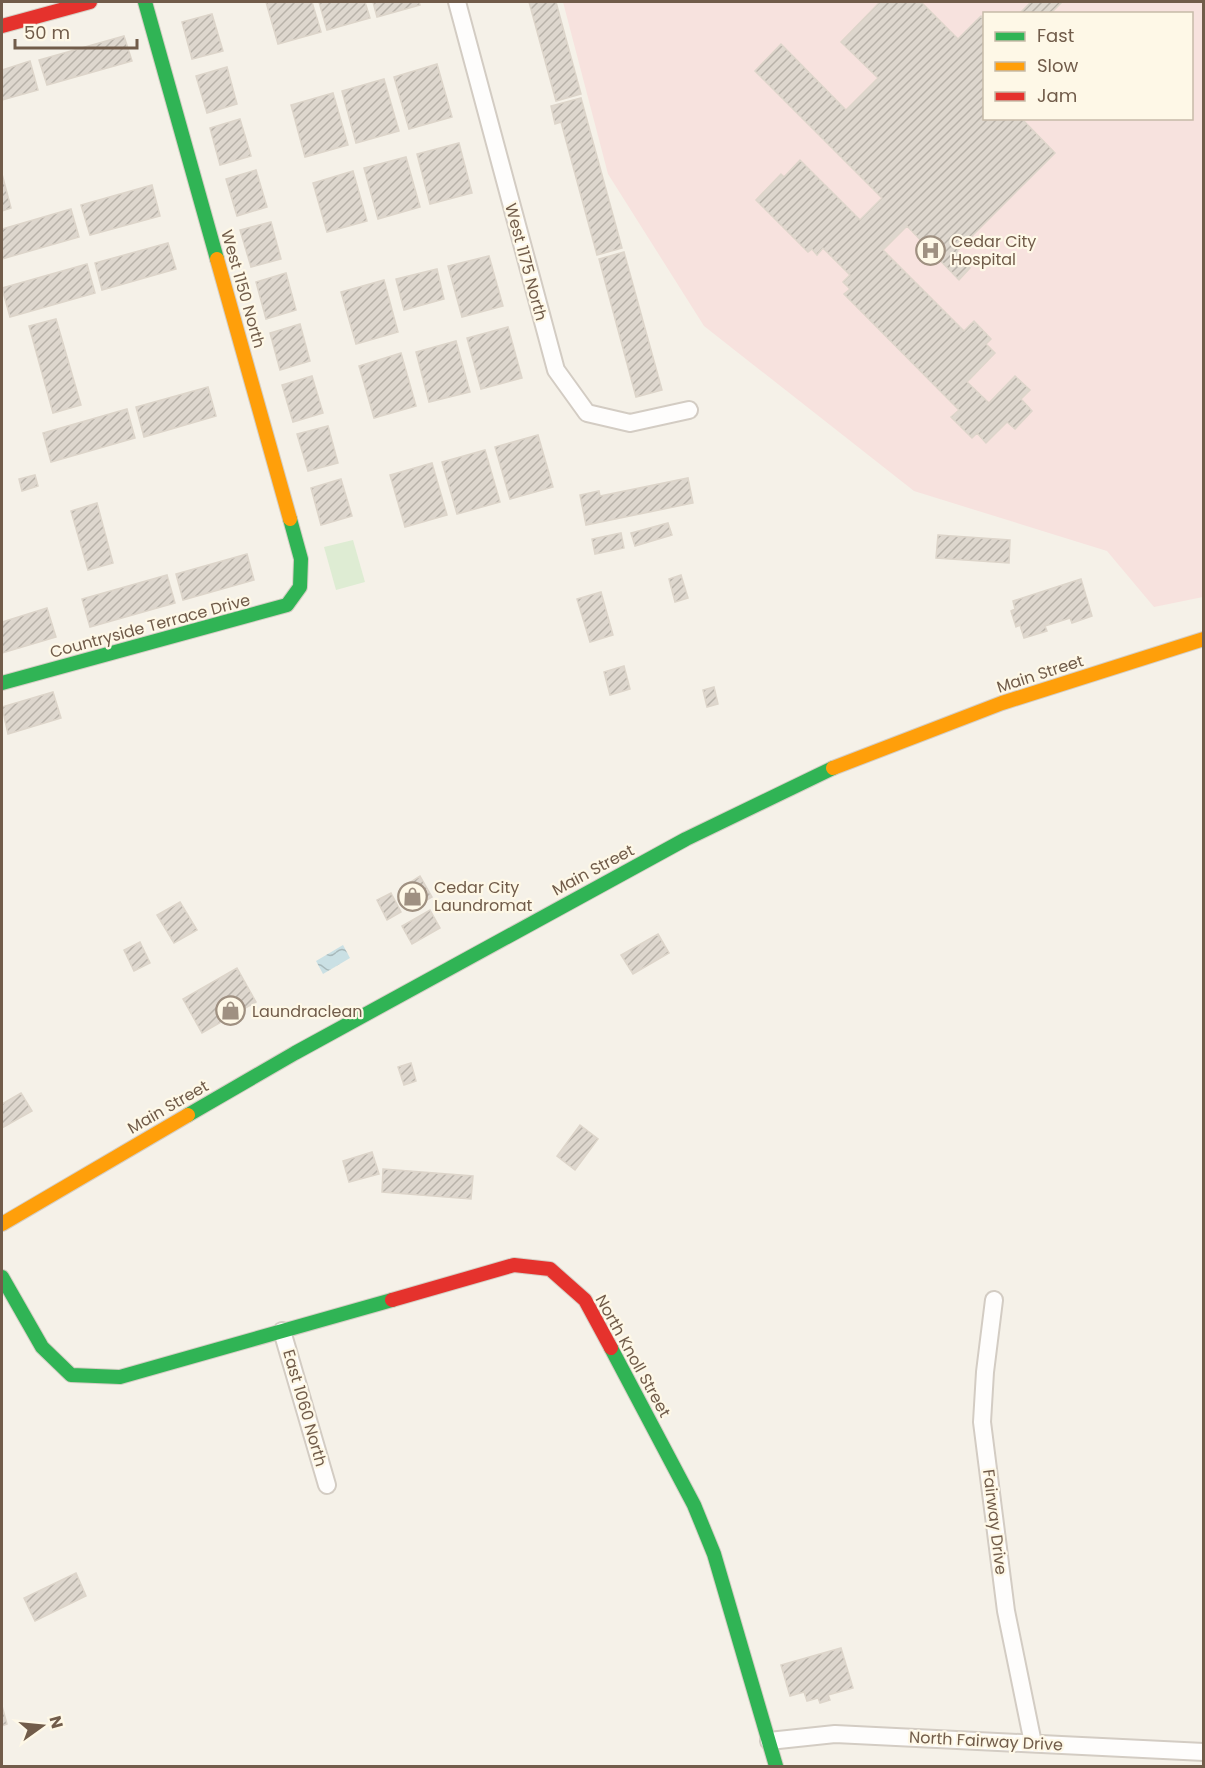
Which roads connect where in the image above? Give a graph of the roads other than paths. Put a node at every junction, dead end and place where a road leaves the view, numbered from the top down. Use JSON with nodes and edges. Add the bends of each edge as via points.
{"nodes":[{"id":1,"x":90,"y":2,"type":"edge"},
{"id":2,"x":145,"y":2,"type":"edge"},
{"id":3,"x":457,"y":2,"type":"edge"},
{"id":4,"x":2,"y":26,"type":"edge"},
{"id":5,"x":688,"y":410,"type":"dead end"},
{"id":6,"x":300,"y":587,"type":"joint"},
{"id":7,"x":1203,"y":639,"type":"edge"},
{"id":8,"x":2,"y":683,"type":"edge"},
{"id":9,"x":2,"y":1224,"type":"edge"},
{"id":10,"x":2,"y":1277,"type":"edge"},
{"id":11,"x":994,"y":1300,"type":"dead end"},
{"id":12,"x":282,"y":1331,"type":"junction"},
{"id":13,"x":327,"y":1485,"type":"dead end"},
{"id":14,"x":769,"y":1741,"type":"junction"},
{"id":15,"x":1033,"y":1743,"type":"junction"},
{"id":16,"x":1203,"y":1752,"type":"edge"},
{"id":17,"x":776,"y":1767,"type":"edge"}],
"edges":[{"from":1,"to":4,"type":"street"},
{"from":2,"to":6,"type":"street","name":"West 1150 North","via":[[301,559]]},
{"from":3,"to":5,"type":"street","name":"West 1175 North","via":[[556,370],[586,413],[630,423]]},
{"from":6,"to":8,"type":"street","name":"Countryside Terrace Drive","via":[[287,605]]},
{"from":7,"to":9,"type":"street","name":"Main Street","via":[[1002,703],[852,760],[681,841],[296,1053]]},
{"from":10,"to":12,"type":"street","name":"North Knoll Street","via":[[42,1347],[71,1375],[120,1377]]},
{"from":11,"to":15,"type":"street","name":"Fairway Drive","via":[[982,1422],[1006,1611]]},
{"from":12,"to":13,"type":"street","name":"East 1060 North"},
{"from":12,"to":14,"type":"street","name":"North Knoll Street","via":[[514,1265],[550,1269],[585,1300],[694,1505],[714,1554]]},
{"from":14,"to":15,"type":"street","name":"North Fairway Drive","via":[[835,1734]]},
{"from":14,"to":17,"type":"street","name":"North Knoll Street"},
{"from":15,"to":16,"type":"street","name":"North Fairway Drive"}]}
